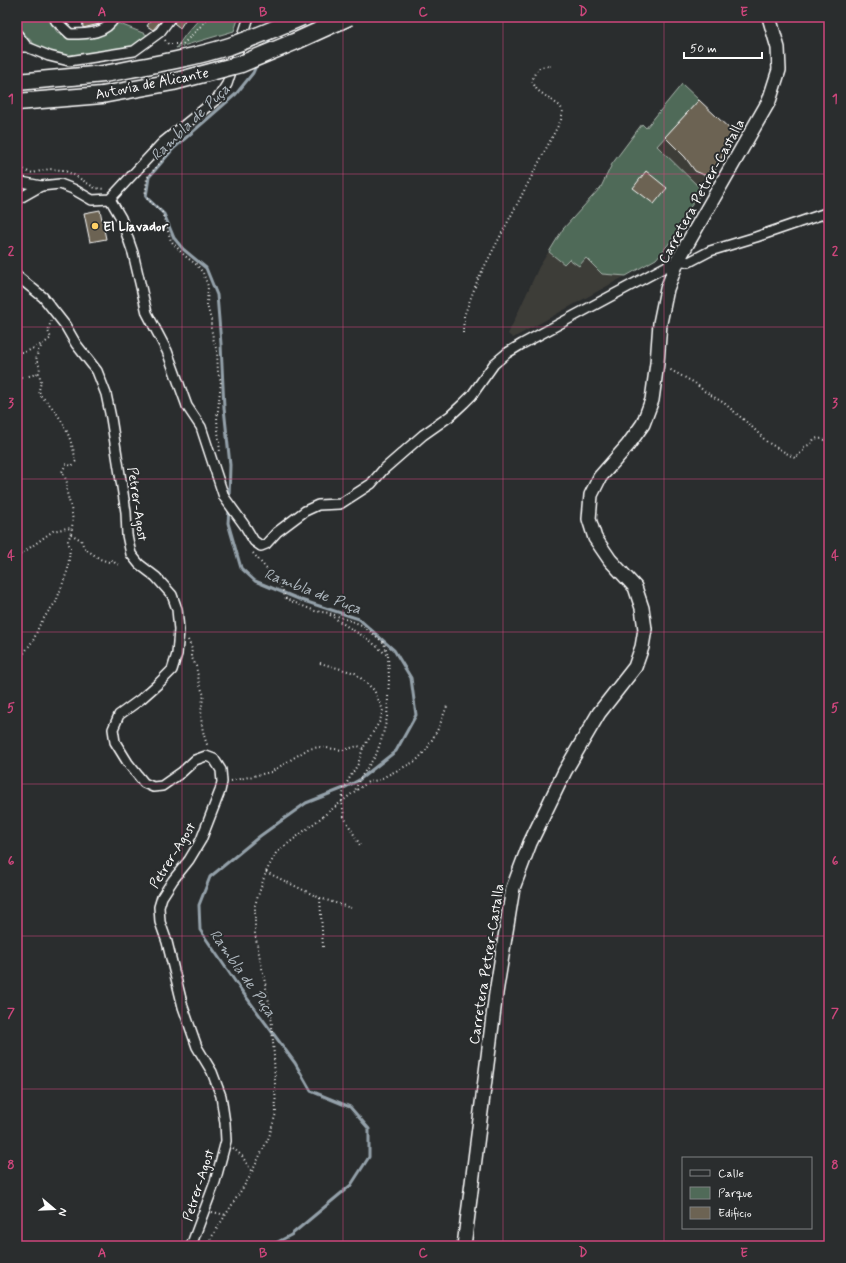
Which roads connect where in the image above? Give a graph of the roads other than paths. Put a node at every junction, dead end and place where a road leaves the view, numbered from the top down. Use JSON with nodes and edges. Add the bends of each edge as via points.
{"nodes":[{"id":1,"x":54,"y":17,"type":"edge"},
{"id":2,"x":171,"y":17,"type":"edge"},
{"id":3,"x":249,"y":17,"type":"edge"},
{"id":4,"x":302,"y":17,"type":"edge"},
{"id":5,"x":349,"y":17,"type":"edge"},
{"id":6,"x":769,"y":17,"type":"edge"},
{"id":7,"x":113,"y":21,"type":"edge"},
{"id":8,"x":17,"y":34,"type":"edge"},
{"id":9,"x":17,"y":47,"type":"edge"},
{"id":10,"x":27,"y":47,"type":"junction"},
{"id":11,"x":17,"y":82,"type":"edge"},
{"id":12,"x":17,"y":102,"type":"edge"},
{"id":13,"x":17,"y":182,"type":"edge"},
{"id":14,"x":41,"y":186,"type":"junction"},
{"id":15,"x":110,"y":199,"type":"junction"},
{"id":16,"x":18,"y":200,"type":"edge"},
{"id":17,"x":829,"y":212,"type":"edge"},
{"id":18,"x":678,"y":260,"type":"junction"},
{"id":19,"x":17,"y":276,"type":"edge"},
{"id":20,"x":192,"y":1246,"type":"edge"},
{"id":21,"x":464,"y":1246,"type":"edge"}],
"edges":[{"from":1,"to":7,"type":"street","via":[[70,34],[102,30]]},
{"from":2,"to":10,"type":"street","via":[[160,32],[134,51],[69,61]]},
{"from":3,"to":15,"type":"street","bridge":true,"via":[[227,84],[218,98],[162,143]]},
{"from":4,"to":11,"type":"highway","name":"Autovía de Alicante","bridge":true,"via":[[229,46],[168,62],[104,74]]},
{"from":5,"to":12,"type":"highway","name":"Autovía de Alicante","bridge":true,"via":[[242,64],[173,82],[102,95]]},
{"from":6,"to":18,"type":"street","name":"Carretera Petrer-Castalla","via":[[778,48],[779,70],[769,101]]},
{"from":8,"to":10,"type":"street"},
{"from":9,"to":10,"type":"street"},
{"from":13,"to":14,"type":"street"},
{"from":13,"to":16,"type":"street","via":[[21,188]]},
{"from":14,"to":15,"type":"street","via":[[60,184],[92,200]]},
{"from":14,"to":16,"type":"street"},
{"from":15,"to":18,"type":"street","via":[[133,253],[147,313],[167,351],[187,406],[201,427],[224,497],[254,541],[261,546],[305,511],[318,505],[340,504],[371,484],[383,470],[472,395],[494,364],[507,353]]},
{"from":17,"to":18,"type":"street","via":[[710,251],[689,262]]},
{"from":18,"to":21,"type":"street","name":"Carretera Petrer-Castalla","via":[[667,289],[652,400],[643,424],[600,477],[591,495],[589,519],[595,538],[634,587],[642,608],[645,630],[642,647],[635,667],[599,713],[565,771],[530,843],[513,888],[496,993]]},
{"from":19,"to":20,"type":"street","name":"Petrer-Agost","via":[[43,297],[98,371],[111,418],[131,554],[139,564],[156,576],[172,595],[177,609],[179,630],[177,654],[172,670],[119,715],[113,729],[115,742],[144,783],[153,787],[162,786],[195,760],[206,756],[214,759],[221,770],[222,782],[201,840],[162,897],[159,907],[160,922],[189,1025],[221,1096],[225,1123],[226,1141],[216,1182]]}]}
